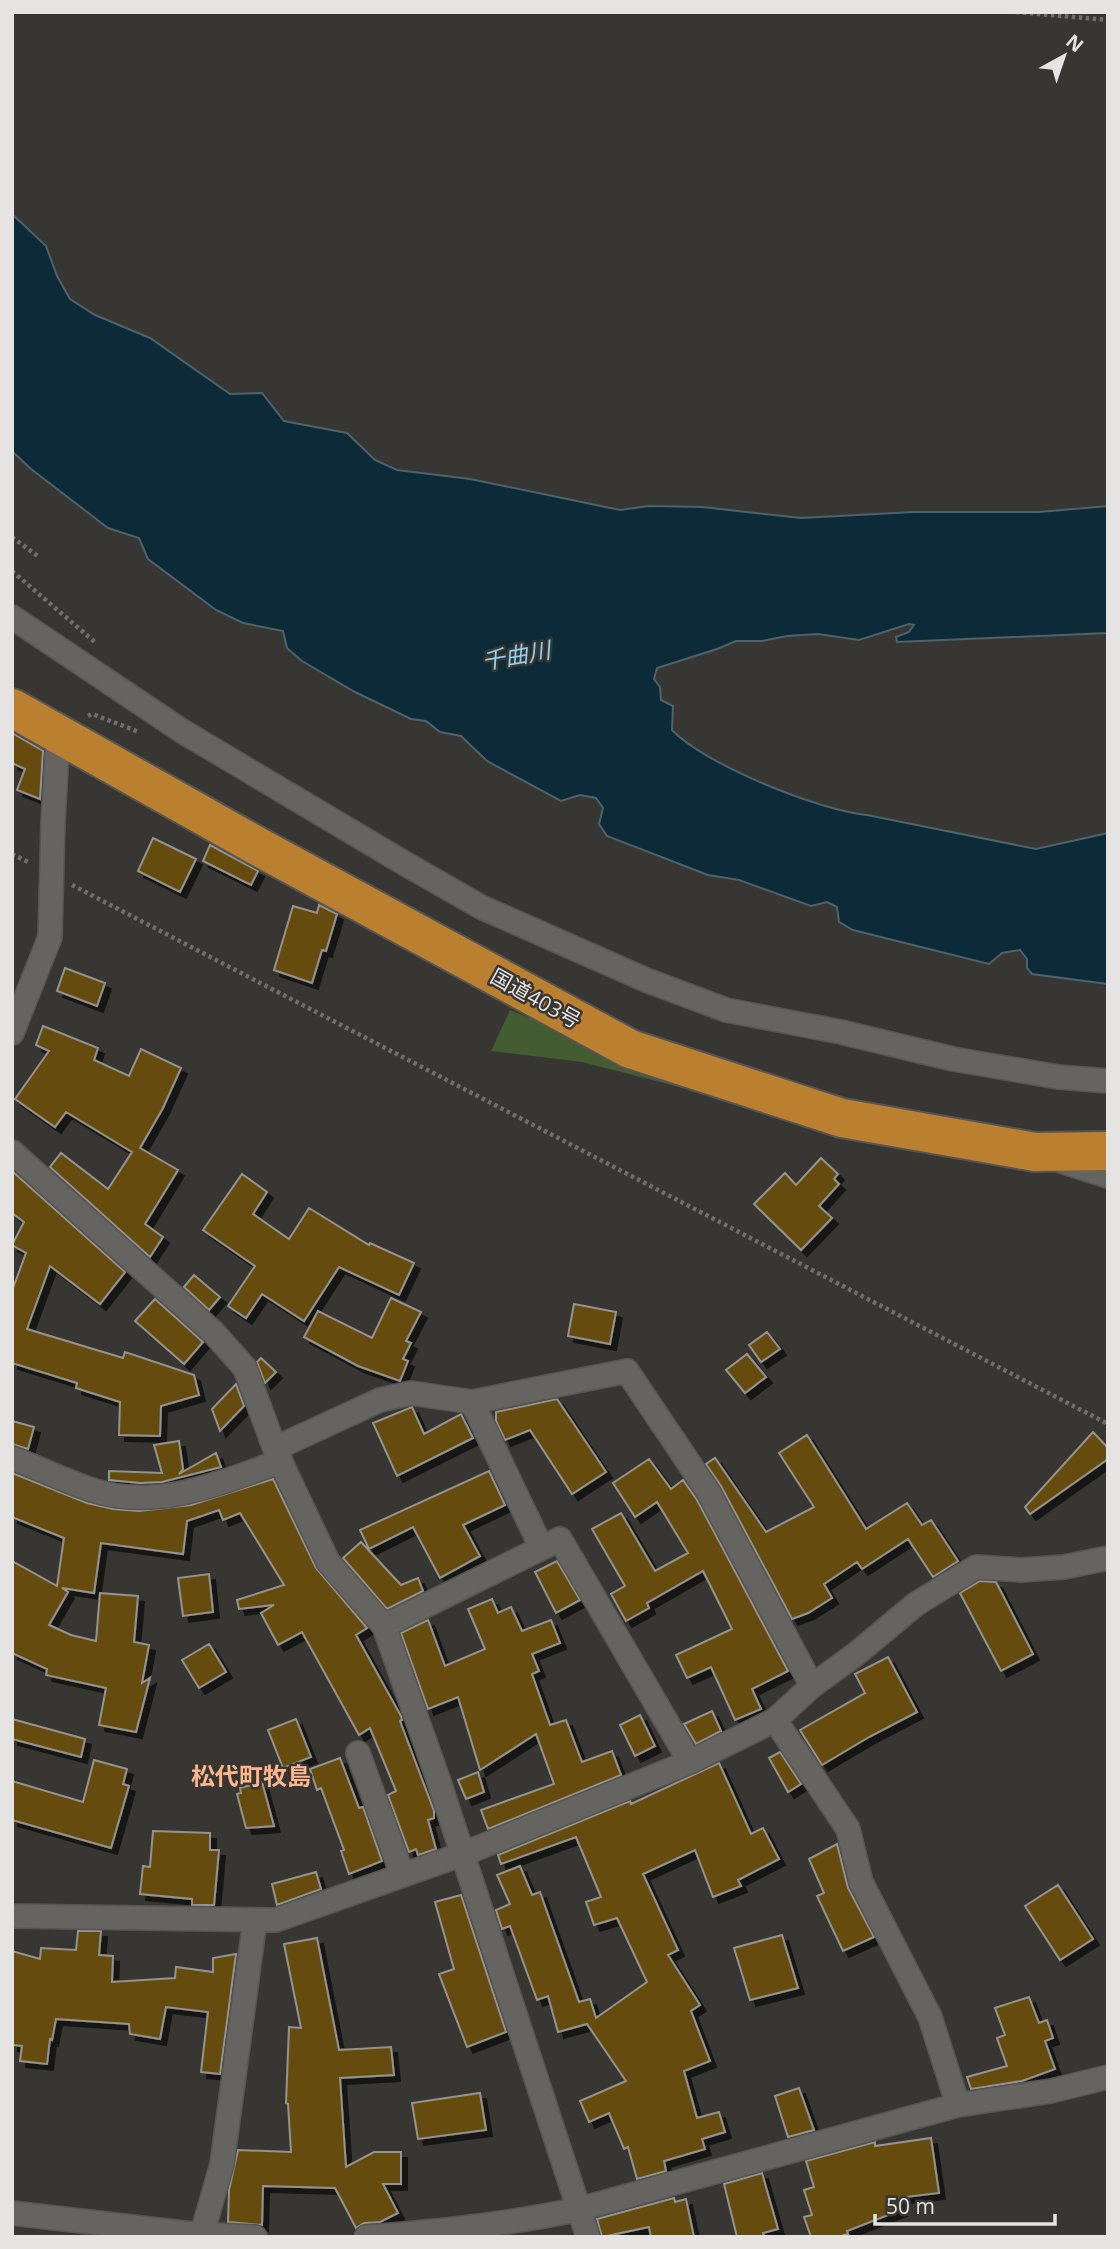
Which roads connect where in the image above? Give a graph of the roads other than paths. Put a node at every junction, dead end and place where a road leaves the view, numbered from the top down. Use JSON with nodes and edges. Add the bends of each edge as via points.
{"nodes":[{"id":1,"x":12,"y":617,"type":"edge"},
{"id":2,"x":12,"y":708,"type":"edge"},
{"id":3,"x":58,"y":734,"type":"junction"},
{"id":4,"x":12,"y":1033,"type":"edge"},
{"id":5,"x":1108,"y":1081,"type":"edge"},
{"id":6,"x":1108,"y":1151,"type":"edge"},
{"id":7,"x":12,"y":1152,"type":"edge"},
{"id":8,"x":1035,"y":1152,"type":"junction"},
{"id":9,"x":1108,"y":1176,"type":"edge"},
{"id":10,"x":472,"y":1402,"type":"junction"},
{"id":11,"x":278,"y":1455,"type":"junction"},
{"id":12,"x":12,"y":1458,"type":"edge"},
{"id":13,"x":541,"y":1547,"type":"junction"},
{"id":14,"x":1108,"y":1558,"type":"edge"},
{"id":15,"x":384,"y":1626,"type":"junction"},
{"id":16,"x":812,"y":1686,"type":"junction"},
{"id":17,"x":775,"y":1720,"type":"junction"},
{"id":18,"x":358,"y":1753,"type":"dead end"},
{"id":19,"x":690,"y":1762,"type":"junction"},
{"id":20,"x":463,"y":1854,"type":"junction"},
{"id":21,"x":402,"y":1874,"type":"junction"},
{"id":22,"x":12,"y":1916,"type":"edge"},
{"id":23,"x":255,"y":1920,"type":"junction"},
{"id":24,"x":1108,"y":2077,"type":"edge"},
{"id":25,"x":958,"y":2105,"type":"junction"},
{"id":26,"x":580,"y":2209,"type":"junction"},
{"id":27,"x":12,"y":2213,"type":"edge"},
{"id":28,"x":202,"y":2234,"type":"junction"},
{"id":29,"x":255,"y":2237,"type":"edge"},
{"id":30,"x":366,"y":2237,"type":"edge"},
{"id":31,"x":588,"y":2237,"type":"edge"}],
"edges":[{"from":1,"to":5,"type":"street","via":[[182,731],[404,863],[481,907],[646,980],[726,1010],[953,1059]]},
{"from":2,"to":3,"type":"highway","name":"国道403号"},
{"from":3,"to":4,"type":"street","via":[[50,937]]},
{"from":3,"to":8,"type":"highway","name":"国道403号","via":[[630,1049],[842,1118]]},
{"from":6,"to":8,"type":"highway","name":"国道403号"},
{"from":7,"to":11,"type":"street","via":[[213,1332],[245,1368]]},
{"from":8,"to":9,"type":"street"},
{"from":10,"to":11,"type":"street","via":[[411,1393],[380,1400]]},
{"from":10,"to":13,"type":"street"},
{"from":10,"to":16,"type":"street","via":[[627,1371],[709,1493]]},
{"from":11,"to":12,"type":"street","via":[[214,1486],[148,1499],[95,1491]]},
{"from":11,"to":15,"type":"street","via":[[328,1562]]},
{"from":13,"to":15,"type":"street"},
{"from":13,"to":19,"type":"street","via":[[561,1539]]},
{"from":14,"to":16,"type":"street","via":[[1021,1570],[976,1567],[916,1604]]},
{"from":15,"to":20,"type":"street"},
{"from":16,"to":17,"type":"street"},
{"from":17,"to":19,"type":"street"},
{"from":17,"to":25,"type":"street","via":[[848,1829],[860,1882],[930,2017]]},
{"from":18,"to":21,"type":"street"},
{"from":19,"to":20,"type":"street"},
{"from":20,"to":21,"type":"street"},
{"from":20,"to":26,"type":"street"},
{"from":21,"to":23,"type":"street","via":[[276,1920]]},
{"from":22,"to":23,"type":"street"},
{"from":23,"to":28,"type":"street","via":[[222,2164]]},
{"from":24,"to":25,"type":"street"},
{"from":25,"to":26,"type":"street"},
{"from":26,"to":30,"type":"street","via":[[508,2223]]},
{"from":26,"to":31,"type":"street"},
{"from":27,"to":28,"type":"street"},
{"from":28,"to":29,"type":"street"}]}
